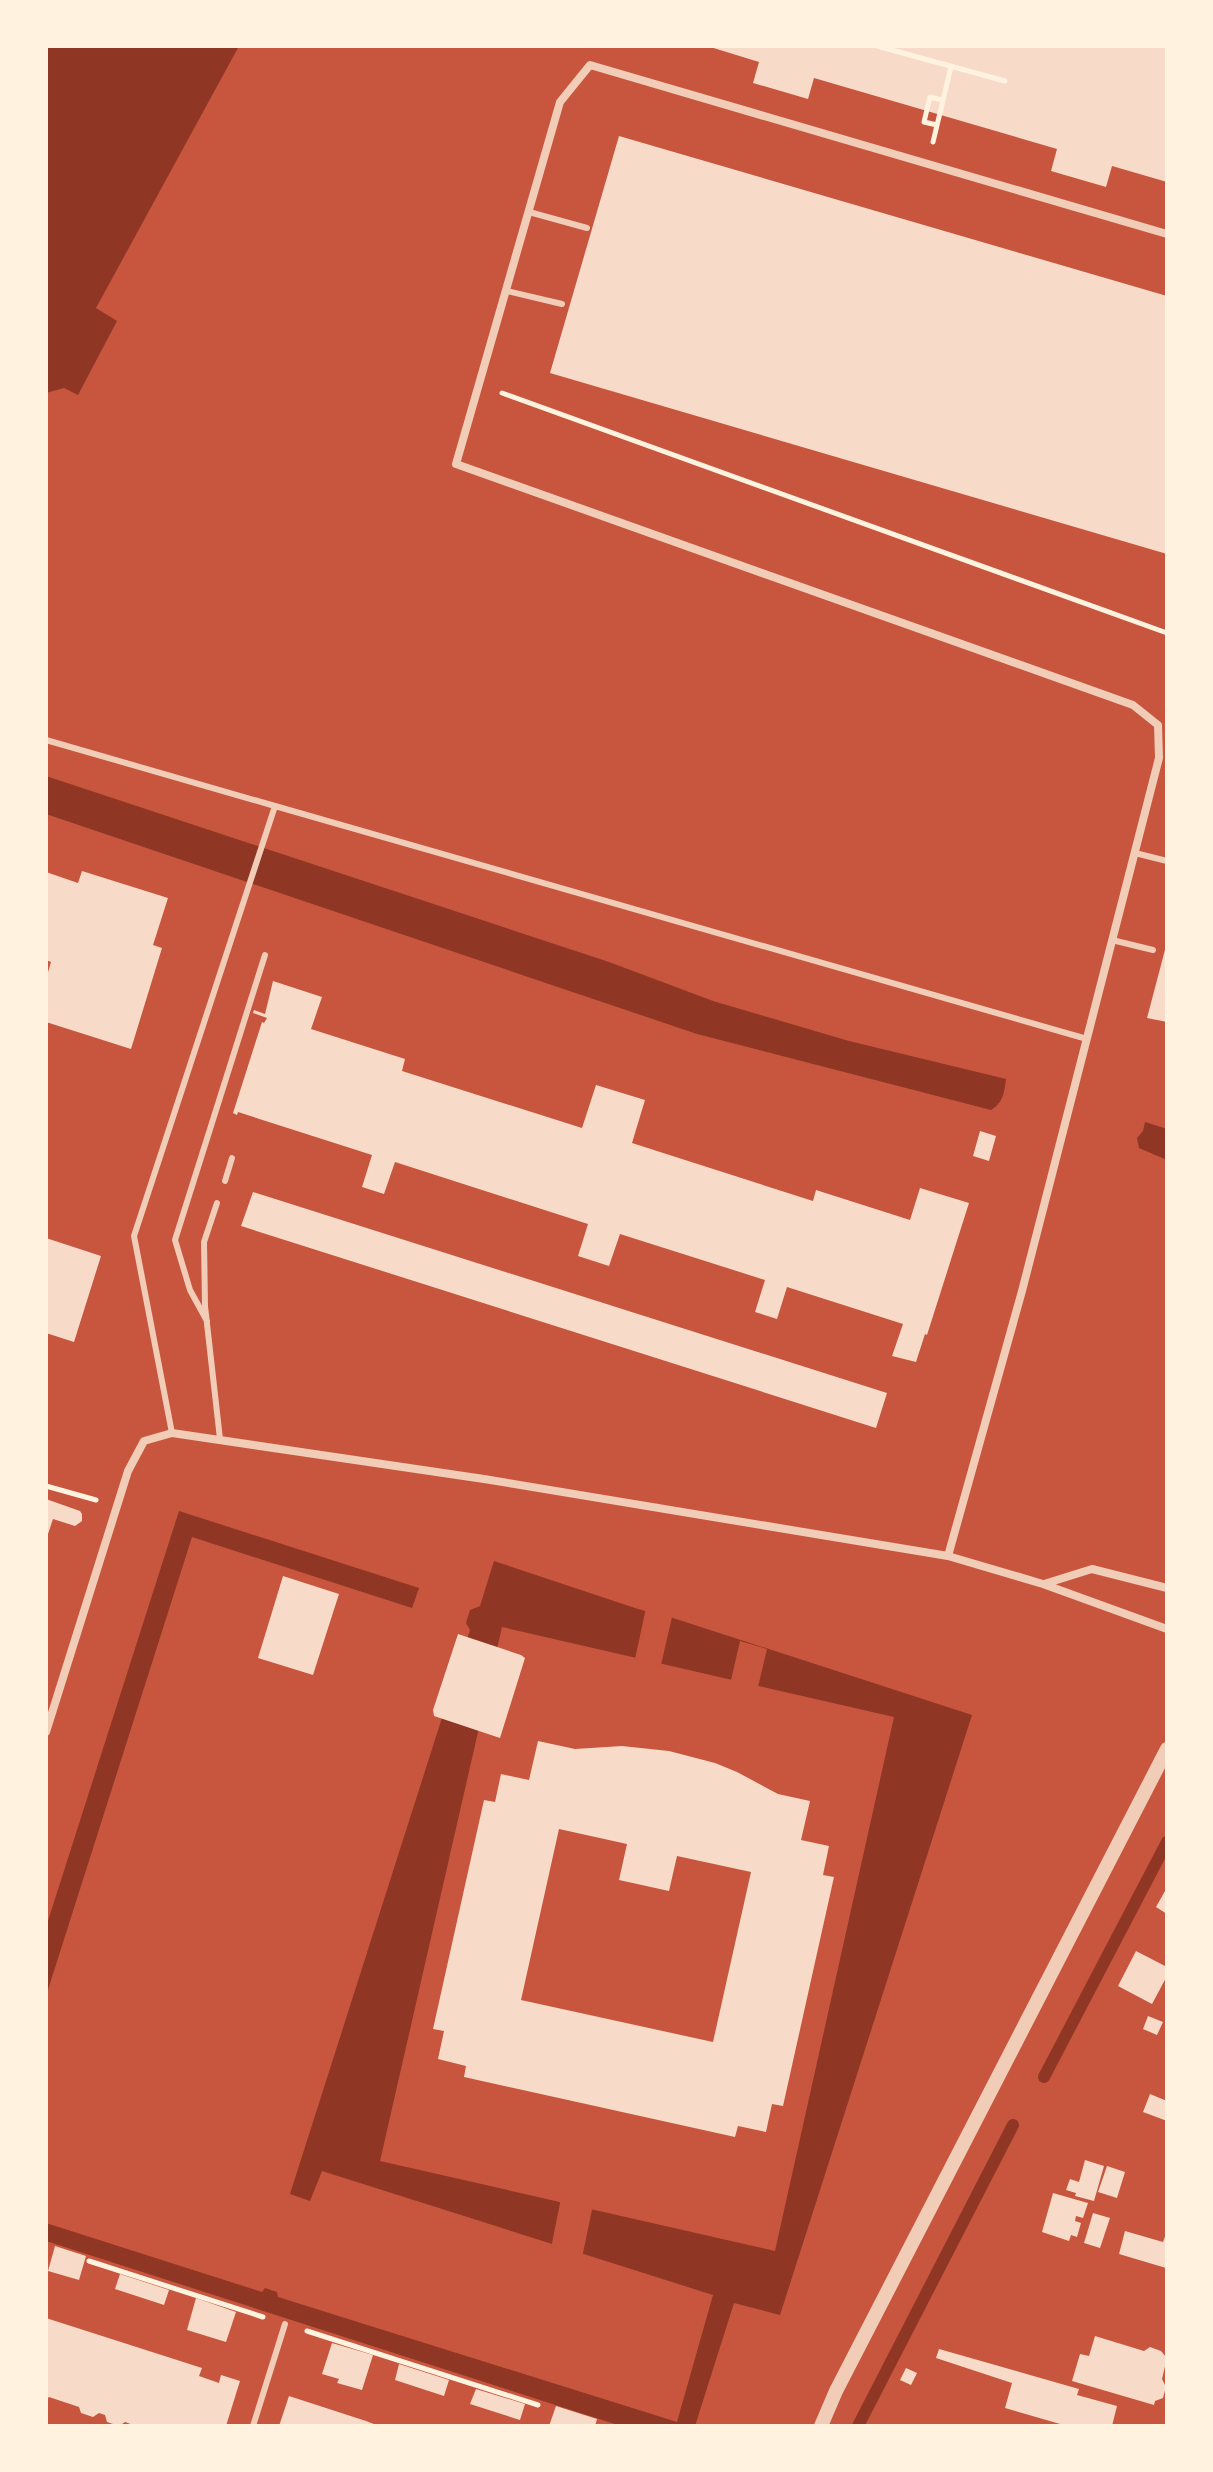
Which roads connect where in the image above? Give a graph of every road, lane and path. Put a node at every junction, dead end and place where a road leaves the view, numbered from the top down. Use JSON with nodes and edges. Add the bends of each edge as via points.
{"nodes":[{"id":1,"x":877,"y":46,"type":"edge"},
{"id":2,"x":951,"y":67,"type":"junction"},
{"id":3,"x":1005,"y":81,"type":"dead end"},
{"id":4,"x":943,"y":100,"type":"junction"},
{"id":5,"x":939,"y":116,"type":"dead end"},
{"id":6,"x":937,"y":125,"type":"dead end"},
{"id":7,"x":529,"y":212,"type":"junction"},
{"id":8,"x":587,"y":228,"type":"dead end"},
{"id":9,"x":1167,"y":234,"type":"edge"},
{"id":10,"x":507,"y":291,"type":"junction"},
{"id":11,"x":562,"y":304,"type":"dead end"},
{"id":12,"x":479,"y":385,"type":"junction"},
{"id":13,"x":1167,"y":633,"type":"edge"},
{"id":14,"x":46,"y":740,"type":"edge"},
{"id":15,"x":275,"y":806,"type":"junction"},
{"id":16,"x":1135,"y":853,"type":"junction"},
{"id":17,"x":1167,"y":861,"type":"edge"},
{"id":18,"x":1112,"y":940,"type":"junction"},
{"id":19,"x":1153,"y":950,"type":"dead end"},
{"id":20,"x":265,"y":955,"type":"dead end"},
{"id":21,"x":1087,"y":1039,"type":"junction"},
{"id":22,"x":232,"y":1158,"type":"dead end"},
{"id":23,"x":225,"y":1181,"type":"dead end"},
{"id":24,"x":217,"y":1203,"type":"dead end"},
{"id":25,"x":207,"y":1321,"type":"junction"},
{"id":26,"x":172,"y":1433,"type":"junction"},
{"id":27,"x":220,"y":1439,"type":"junction"},
{"id":28,"x":46,"y":1486,"type":"edge"},
{"id":29,"x":117,"y":1506,"type":"junction"},
{"id":30,"x":948,"y":1556,"type":"junction"},
{"id":31,"x":1043,"y":1584,"type":"junction"},
{"id":32,"x":1167,"y":1588,"type":"edge"},
{"id":33,"x":1167,"y":1629,"type":"edge"},
{"id":34,"x":46,"y":1732,"type":"edge"},
{"id":35,"x":1167,"y":1749,"type":"edge"},
{"id":36,"x":89,"y":2261,"type":"dead end"},
{"id":37,"x":285,"y":2324,"type":"junction"},
{"id":38,"x":538,"y":2405,"type":"dead end"},
{"id":39,"x":253,"y":2426,"type":"edge"},
{"id":40,"x":821,"y":2426,"type":"edge"}],
"edges":[{"from":1,"to":2,"type":"path"},
{"from":2,"to":3,"type":"path"},
{"from":2,"to":4,"type":"path"},
{"from":4,"to":5,"type":"path"},
{"from":4,"to":6,"type":"path","via":[[930,97],[924,122]]},
{"from":7,"to":8,"type":"lane"},
{"from":7,"to":9,"type":"street","via":[[560,102],[590,65]]},
{"from":7,"to":10,"type":"street"},
{"from":10,"to":11,"type":"lane"},
{"from":10,"to":12,"type":"street"},
{"from":12,"to":13,"type":"path"},
{"from":12,"to":16,"type":"street","via":[[456,464],[1133,705],[1158,725],[1159,758]]},
{"from":14,"to":15,"type":"lane"},
{"from":15,"to":21,"type":"lane"},
{"from":15,"to":26,"type":"lane","via":[[134,1236]]},
{"from":16,"to":17,"type":"lane"},
{"from":16,"to":18,"type":"street"},
{"from":18,"to":19,"type":"lane"},
{"from":18,"to":21,"type":"street"},
{"from":20,"to":25,"type":"lane","via":[[175,1240],[190,1290]]},
{"from":21,"to":30,"type":"street"},
{"from":22,"to":23,"type":"lane"},
{"from":24,"to":25,"type":"lane","via":[[204,1242]]},
{"from":25,"to":27,"type":"lane"},
{"from":26,"to":27,"type":"street"},
{"from":26,"to":29,"type":"street","via":[[144,1441]]},
{"from":27,"to":30,"type":"street"},
{"from":28,"to":29,"type":"path"},
{"from":29,"to":34,"type":"street"},
{"from":30,"to":31,"type":"street"},
{"from":31,"to":32,"type":"street","via":[[1092,1569]]},
{"from":31,"to":33,"type":"street"},
{"from":35,"to":40,"type":"street"},
{"from":36,"to":37,"type":"path"},
{"from":37,"to":38,"type":"path"},
{"from":37,"to":39,"type":"lane"}]}
